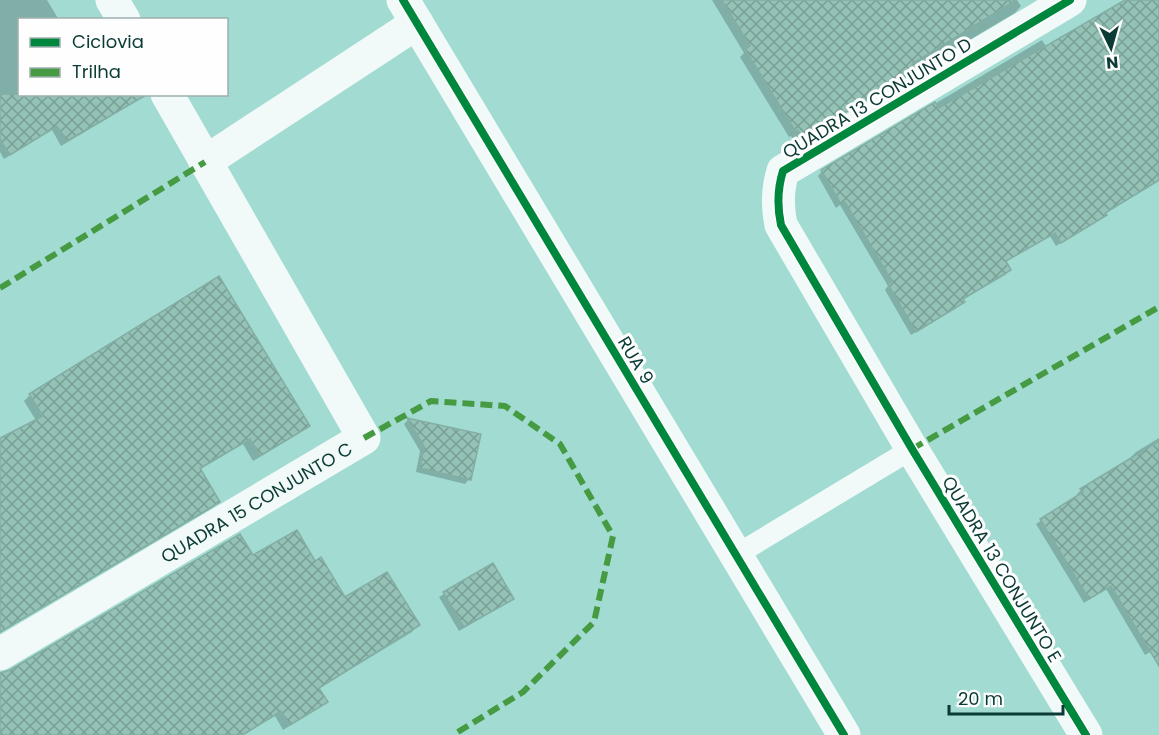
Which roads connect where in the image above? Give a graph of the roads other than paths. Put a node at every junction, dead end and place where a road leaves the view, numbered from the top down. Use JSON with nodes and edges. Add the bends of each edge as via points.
{"nodes":[{"id":1,"x":112,"y":0,"type":"edge"},
{"id":2,"x":1070,"y":0,"type":"edge"},
{"id":3,"x":410,"y":12,"type":"edge"},
{"id":4,"x":123,"y":18,"type":"edge"},
{"id":5,"x":168,"y":96,"type":"edge"},
{"id":6,"x":206,"y":162,"type":"junction"},
{"id":7,"x":912,"y":449,"type":"junction"},
{"id":8,"x":736,"y":555,"type":"junction"},
{"id":9,"x":0,"y":654,"type":"edge"},
{"id":10,"x":844,"y":735,"type":"edge"},
{"id":11,"x":1086,"y":735,"type":"edge"}],
"edges":[{"from":1,"to":4,"type":"street"},
{"from":2,"to":7,"type":"street","name":"QUADRA 13 CONJUNTO D","via":[[783,171],[777,189],[781,225]]},
{"from":3,"to":6,"type":"street"},
{"from":3,"to":8,"type":"street","name":"RUA 9"},
{"from":5,"to":6,"type":"street"},
{"from":6,"to":9,"type":"street","name":"QUADRA 15 CONJUNTO C","via":[[364,438]]},
{"from":7,"to":8,"type":"lane"},
{"from":7,"to":11,"type":"street","name":"QUADRA 13 CONJUNTO E"},
{"from":8,"to":10,"type":"street","name":"RUA 9"}]}
